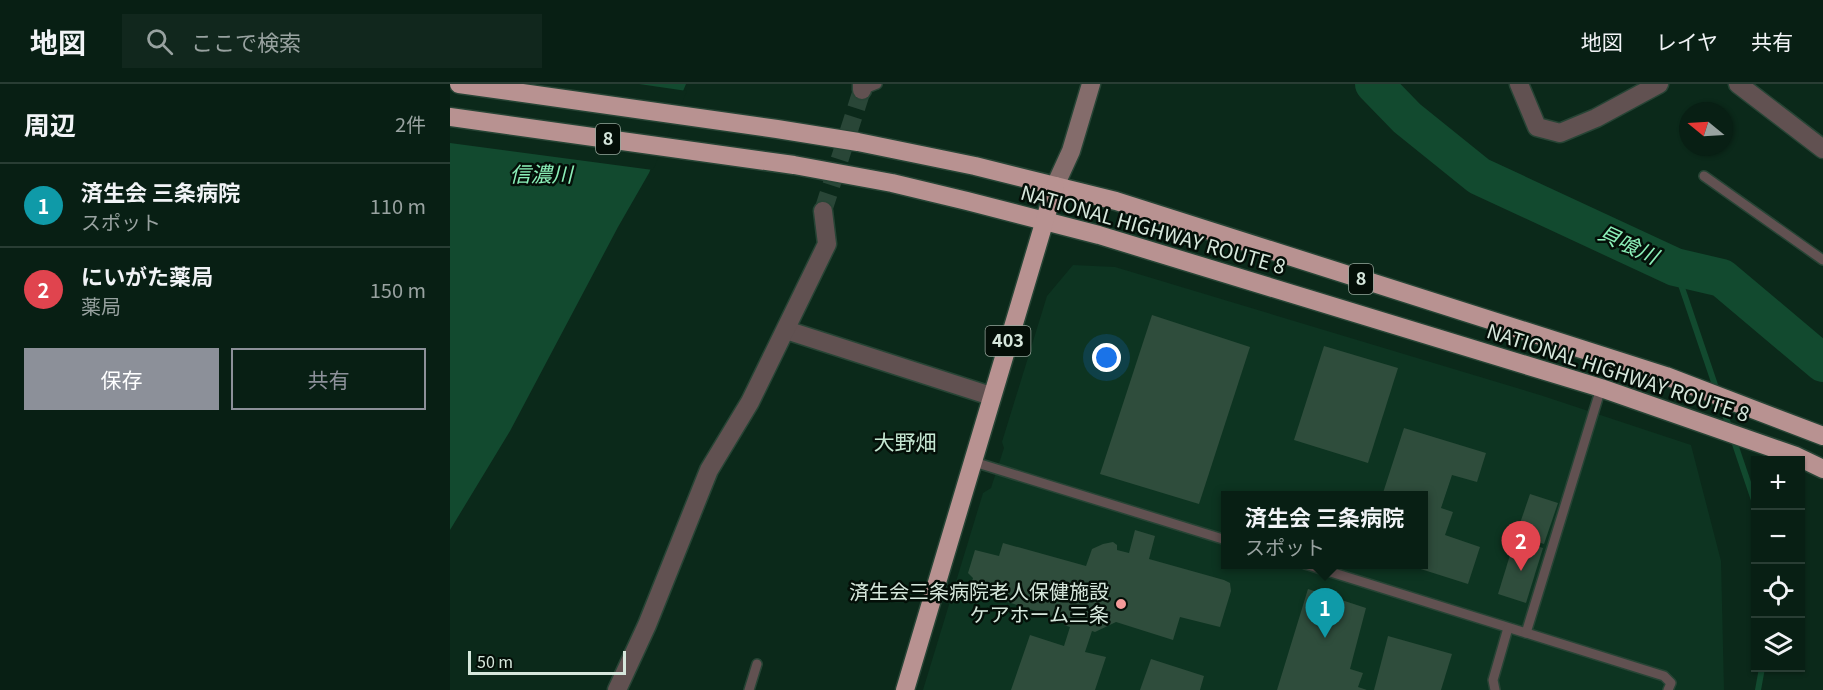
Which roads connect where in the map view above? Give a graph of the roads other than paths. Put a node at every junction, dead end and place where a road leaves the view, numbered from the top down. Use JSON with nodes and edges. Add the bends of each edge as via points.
{"nodes":[{"id":1,"x":459,"y":84,"type":"edge"},
{"id":2,"x":1090,"y":84,"type":"edge"},
{"id":3,"x":1519,"y":84,"type":"edge"},
{"id":4,"x":1659,"y":84,"type":"edge"},
{"id":5,"x":1738,"y":84,"type":"edge"},
{"id":6,"x":450,"y":117,"type":"edge"},
{"id":7,"x":1823,"y":149,"type":"edge"},
{"id":8,"x":1704,"y":176,"type":"dead end"},
{"id":9,"x":1055,"y":186,"type":"junction"},
{"id":10,"x":823,"y":211,"type":"tunnel mouth"},
{"id":11,"x":1044,"y":220,"type":"junction"},
{"id":12,"x":1823,"y":260,"type":"edge"},
{"id":13,"x":786,"y":330,"type":"junction"},
{"id":14,"x":1601,"y":388,"type":"junction"},
{"id":15,"x":991,"y":396,"type":"junction"},
{"id":16,"x":1823,"y":436,"type":"edge"},
{"id":17,"x":974,"y":462,"type":"junction"},
{"id":18,"x":1823,"y":469,"type":"edge"},
{"id":19,"x":1221,"y":538,"type":"edge"},
{"id":20,"x":1321,"y":569,"type":"edge"},
{"id":21,"x":1508,"y":628,"type":"junction"},
{"id":22,"x":1526,"y":633,"type":"junction"},
{"id":23,"x":757,"y":664,"type":"dead end"},
{"id":24,"x":617,"y":690,"type":"edge"},
{"id":25,"x":749,"y":690,"type":"edge"},
{"id":26,"x":905,"y":690,"type":"edge"},
{"id":27,"x":1495,"y":690,"type":"edge"},
{"id":28,"x":1668,"y":690,"type":"edge"}],
"edges":[{"from":1,"to":9,"type":"highway","name":"NATIONAL HIGHWAY ROUTE 8","number":"8","via":[[777,129],[916,153]]},
{"from":2,"to":9,"type":"street","via":[[1071,151]]},
{"from":3,"to":4,"type":"street","via":[[1536,127],[1560,134]]},
{"from":5,"to":7,"type":"street"},
{"from":6,"to":11,"type":"highway","name":"NATIONAL HIGHWAY ROUTE 8","number":"8","via":[[766,161],[892,183]]},
{"from":8,"to":12,"type":"lane"},
{"from":9,"to":11,"type":"highway","number":"403"},
{"from":9,"to":16,"type":"highway","name":"NATIONAL HIGHWAY ROUTE 8","number":"8","via":[[1116,201],[1666,376]]},
{"from":10,"to":13,"type":"street","via":[[827,244]]},
{"from":11,"to":14,"type":"highway","name":"NATIONAL HIGHWAY ROUTE 8","number":"8"},
{"from":11,"to":15,"type":"highway","number":"403"},
{"from":13,"to":15,"type":"street"},
{"from":13,"to":24,"type":"street","via":[[750,402],[708,470]]},
{"from":14,"to":18,"type":"highway","name":"NATIONAL HIGHWAY ROUTE 8","number":"8"},
{"from":14,"to":22,"type":"lane"},
{"from":15,"to":17,"type":"highway","number":"403"},
{"from":17,"to":19,"type":"lane"},
{"from":17,"to":26,"type":"highway","number":"403"},
{"from":20,"to":21,"type":"lane"},
{"from":21,"to":22,"type":"lane"},
{"from":21,"to":27,"type":"lane","via":[[1492,680]]},
{"from":22,"to":28,"type":"lane","via":[[1664,676],[1671,683]]},
{"from":23,"to":25,"type":"lane"}]}
